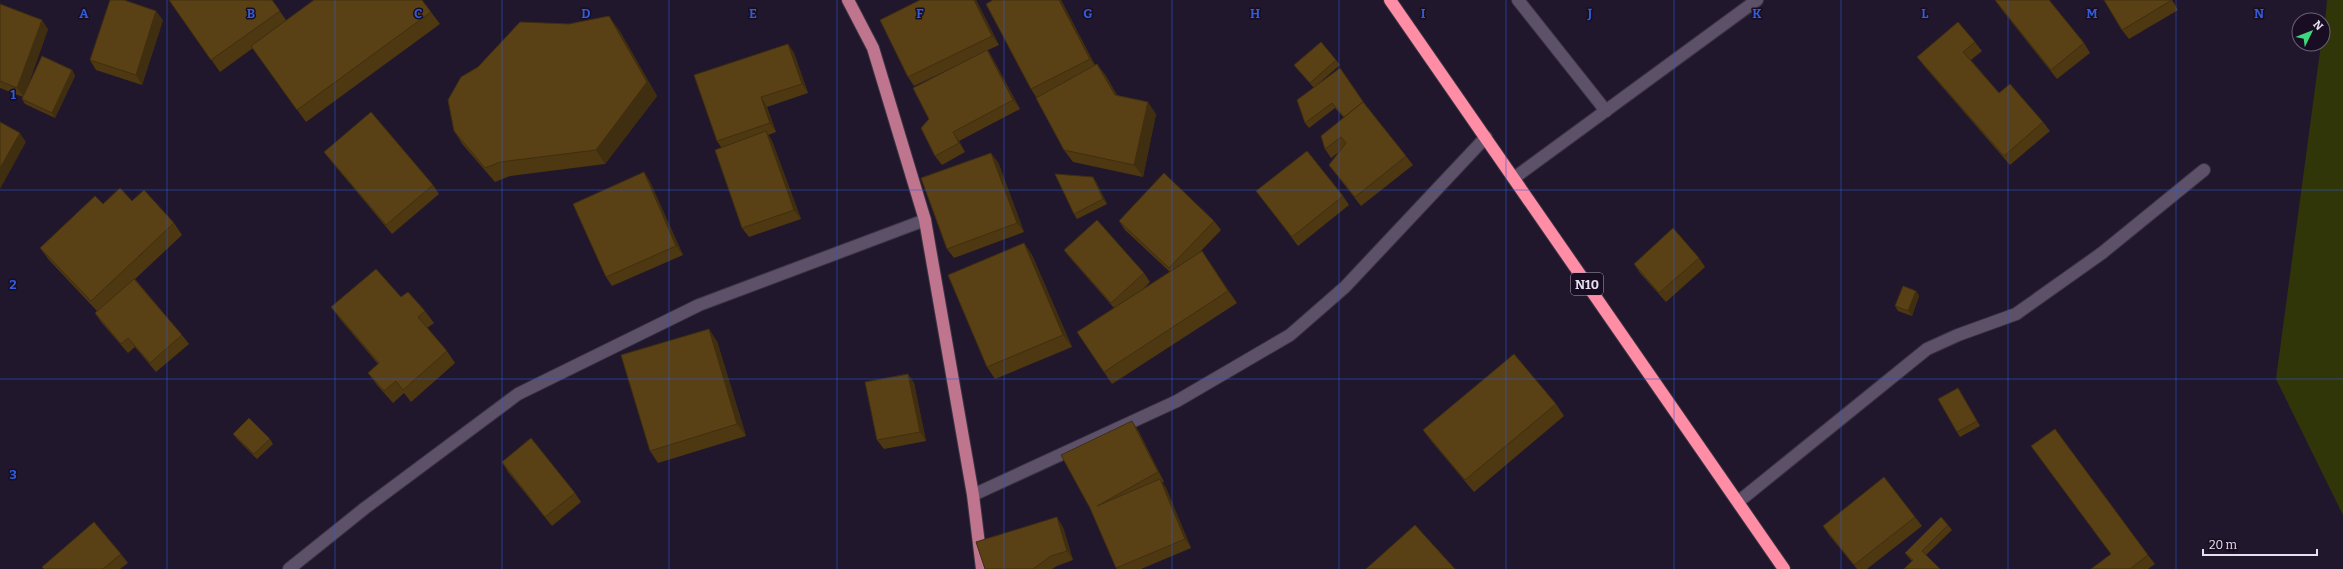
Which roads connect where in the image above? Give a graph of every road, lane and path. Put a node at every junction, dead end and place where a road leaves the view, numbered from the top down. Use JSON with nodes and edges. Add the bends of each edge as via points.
{"nodes":[{"id":1,"x":848,"y":0,"type":"edge"},
{"id":2,"x":1390,"y":0,"type":"edge"},
{"id":3,"x":1518,"y":0,"type":"edge"},
{"id":4,"x":1757,"y":0,"type":"edge"},
{"id":5,"x":1606,"y":111,"type":"junction"},
{"id":6,"x":1486,"y":137,"type":"junction"},
{"id":7,"x":2204,"y":170,"type":"dead end"},
{"id":8,"x":1514,"y":178,"type":"junction"},
{"id":9,"x":925,"y":220,"type":"junction"},
{"id":10,"x":973,"y":495,"type":"junction"},
{"id":11,"x":1738,"y":502,"type":"junction"},
{"id":12,"x":289,"y":569,"type":"edge"},
{"id":13,"x":982,"y":569,"type":"edge"},
{"id":14,"x":1784,"y":569,"type":"edge"}],
"edges":[{"from":1,"to":9,"type":"main road","via":[[873,48]]},
{"from":2,"to":6,"type":"highway","number":"N10"},
{"from":3,"to":5,"type":"street"},
{"from":4,"to":5,"type":"street"},
{"from":5,"to":8,"type":"street"},
{"from":6,"to":8,"type":"highway","number":"N10"},
{"from":6,"to":10,"type":"street","via":[[1345,287],[1290,335],[1176,401]]},
{"from":7,"to":11,"type":"street","via":[[2102,253],[2016,314],[1927,348]]},
{"from":8,"to":11,"type":"highway","number":"N10"},
{"from":9,"to":10,"type":"main road"},
{"from":9,"to":12,"type":"street","via":[[699,305],[518,394]]},
{"from":10,"to":13,"type":"main road"},
{"from":11,"to":14,"type":"highway","number":"N10"}]}
